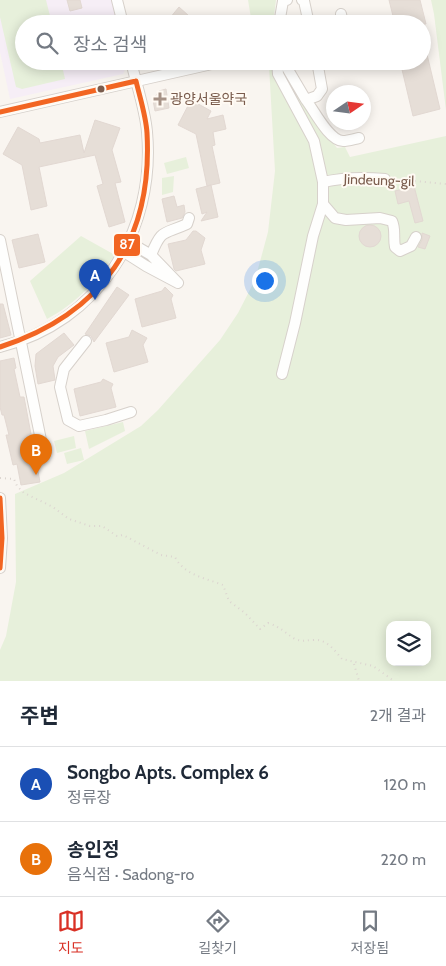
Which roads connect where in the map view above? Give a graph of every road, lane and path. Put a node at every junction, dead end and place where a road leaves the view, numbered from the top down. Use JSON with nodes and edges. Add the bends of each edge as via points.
{"nodes":[{"id":1,"x":117,"y":0,"type":"edge"},
{"id":2,"x":287,"y":0,"type":"edge"},
{"id":3,"x":302,"y":0,"type":"edge"},
{"id":4,"x":121,"y":15,"type":"edge"},
{"id":5,"x":281,"y":15,"type":"edge"},
{"id":6,"x":307,"y":15,"type":"edge"},
{"id":7,"x":133,"y":70,"type":"edge"},
{"id":8,"x":185,"y":70,"type":"edge"},
{"id":9,"x":278,"y":70,"type":"edge"},
{"id":10,"x":288,"y":70,"type":"edge"},
{"id":11,"x":319,"y":70,"type":"edge"},
{"id":12,"x":136,"y":81,"type":"junction"},
{"id":13,"x":306,"y":100,"type":"junction"},
{"id":14,"x":0,"y":112,"type":"edge"},
{"id":15,"x":359,"y":138,"type":"dead end"},
{"id":16,"x":385,"y":179,"type":"joint"},
{"id":17,"x":323,"y":182,"type":"junction"},
{"id":18,"x":446,"y":184,"type":"edge"},
{"id":19,"x":323,"y":204,"type":"junction"},
{"id":20,"x":190,"y":218,"type":"dead end"},
{"id":21,"x":416,"y":237,"type":"dead end"},
{"id":22,"x":0,"y":240,"type":"edge"},
{"id":23,"x":129,"y":242,"type":"junction"},
{"id":24,"x":124,"y":252,"type":"junction"},
{"id":25,"x":151,"y":255,"type":"junction"},
{"id":26,"x":21,"y":341,"type":"junction"},
{"id":27,"x":86,"y":341,"type":"dead end"},
{"id":28,"x":0,"y":347,"type":"edge"},
{"id":29,"x":282,"y":374,"type":"dead end"},
{"id":30,"x":131,"y":412,"type":"dead end"},
{"id":31,"x":41,"y":440,"type":"dead end"},
{"id":32,"x":0,"y":478,"type":"edge"},
{"id":33,"x":0,"y":498,"type":"edge"},
{"id":34,"x":0,"y":568,"type":"edge"},
{"id":35,"x":354,"y":663,"type":"junction"},
{"id":36,"x":359,"y":681,"type":"edge"},
{"id":37,"x":394,"y":681,"type":"edge"}],
"edges":[{"from":1,"to":4,"type":"street"},
{"from":2,"to":5,"type":"street","via":[[283,1]]},
{"from":3,"to":6,"type":"street"},
{"from":7,"to":12,"type":"street"},
{"from":8,"to":12,"type":"street"},
{"from":9,"to":17,"type":"street","name":"Jindeung-gil","via":[[314,140]]},
{"from":10,"to":13,"type":"street"},
{"from":11,"to":13,"type":"street","via":[[322,89],[317,96]]},
{"from":12,"to":14,"type":"street"},
{"from":12,"to":23,"type":"street","via":[[147,131],[147,161],[140,214]]},
{"from":13,"to":15,"type":"street","via":[[337,140]]},
{"from":16,"to":17,"type":"street","name":"Jindeung-gil","via":[[360,176]]},
{"from":16,"to":18,"type":"path","name":"Jindeung-gil"},
{"from":17,"to":19,"type":"street"},
{"from":19,"to":21,"type":"street","via":[[334,218],[392,221],[395,247],[400,251],[411,246]]},
{"from":19,"to":29,"type":"street"},
{"from":20,"to":25,"type":"street","via":[[187,224],[163,233]]},
{"from":22,"to":26,"type":"street"},
{"from":23,"to":24,"type":"street"},
{"from":23,"to":25,"type":"street"},
{"from":24,"to":25,"type":"street","via":[[178,283]]},
{"from":24,"to":26,"type":"street","via":[[97,290],[78,308]]},
{"from":26,"to":28,"type":"street"},
{"from":26,"to":31,"type":"street"},
{"from":27,"to":30,"type":"street","via":[[64,369],[60,387],[68,420],[79,426]]},
{"from":32,"to":35,"type":"path","via":[[14,478],[24,493],[69,519],[102,526],[161,555],[175,557],[191,574],[223,585],[229,601],[260,629],[268,623],[296,639],[306,642],[321,640],[333,647],[342,659]]},
{"from":33,"to":34,"type":"street"},
{"from":35,"to":36,"type":"path"},
{"from":35,"to":37,"type":"path","via":[[373,666]]}]}
